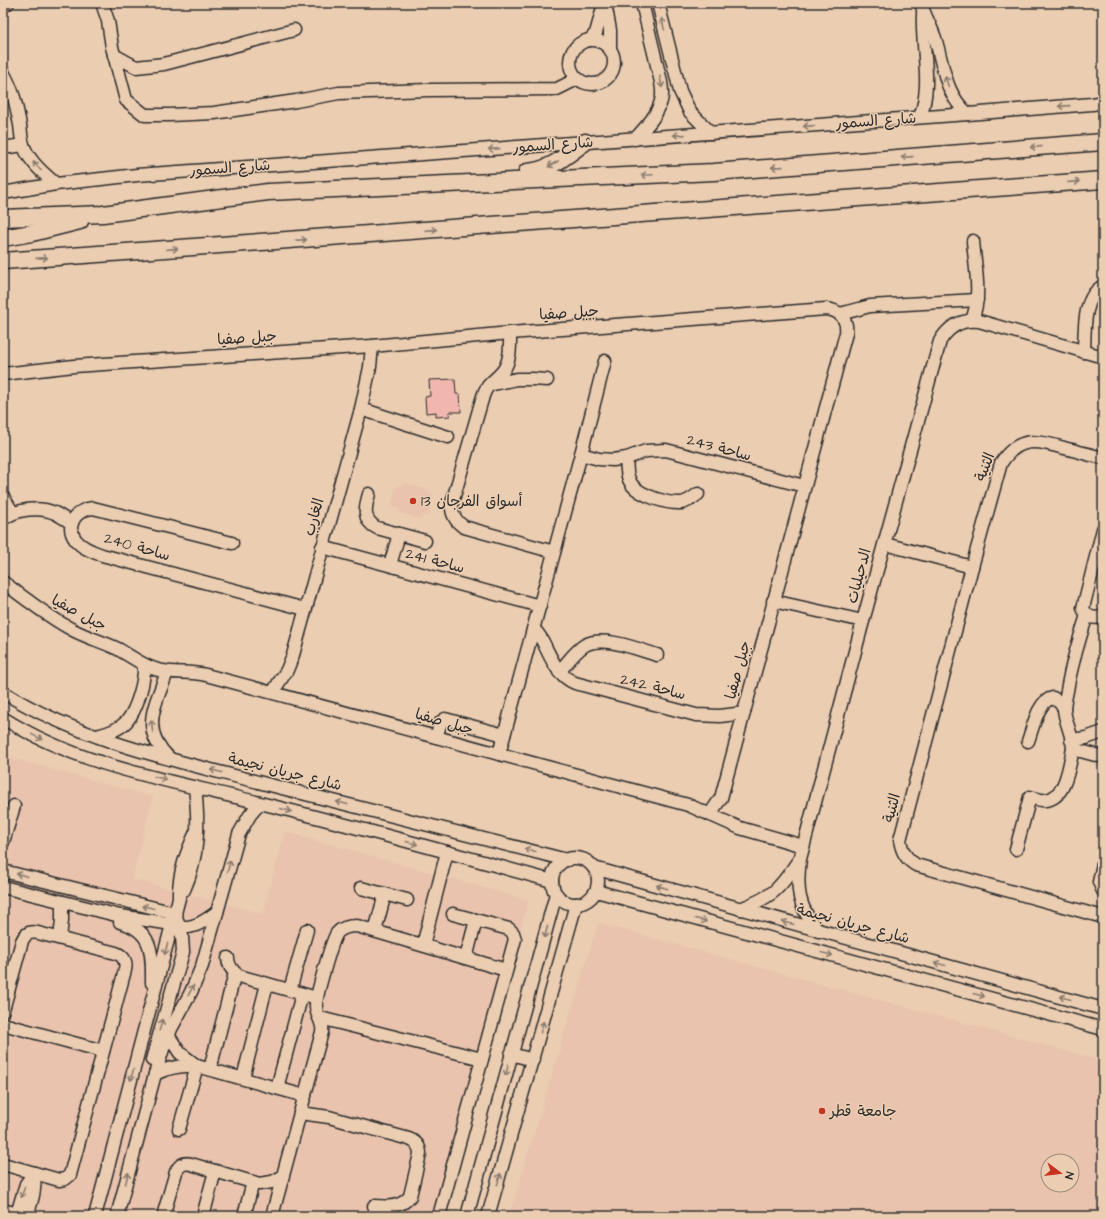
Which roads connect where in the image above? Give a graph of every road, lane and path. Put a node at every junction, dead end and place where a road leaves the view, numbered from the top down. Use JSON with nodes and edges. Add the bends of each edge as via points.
{"nodes":[{"id":1,"x":8,"y":3,"type":"edge"},
{"id":2,"x":102,"y":3,"type":"edge"},
{"id":3,"x":604,"y":3,"type":"edge"},
{"id":4,"x":642,"y":3,"type":"edge"},
{"id":5,"x":658,"y":3,"type":"edge"},
{"id":6,"x":3,"y":6,"type":"edge"},
{"id":7,"x":922,"y":7,"type":"edge"},
{"id":8,"x":294,"y":30,"type":"dead end"},
{"id":9,"x":590,"y":40,"type":"junction"},
{"id":10,"x":610,"y":48,"type":"junction"},
{"id":11,"x":938,"y":51,"type":"junction"},
{"id":12,"x":670,"y":52,"type":"junction"},
{"id":13,"x":925,"y":54,"type":"junction"},
{"id":14,"x":114,"y":55,"type":"junction"},
{"id":15,"x":655,"y":55,"type":"junction"},
{"id":16,"x":3,"y":72,"type":"edge"},
{"id":17,"x":574,"y":74,"type":"junction"},
{"id":18,"x":3,"y":100,"type":"edge"},
{"id":19,"x":1103,"y":102,"type":"edge"},
{"id":20,"x":16,"y":103,"type":"junction"},
{"id":21,"x":968,"y":114,"type":"junction"},
{"id":22,"x":920,"y":117,"type":"junction"},
{"id":23,"x":711,"y":133,"type":"junction"},
{"id":24,"x":635,"y":139,"type":"junction"},
{"id":25,"x":1102,"y":141,"type":"edge"},
{"id":26,"x":585,"y":142,"type":"junction"},
{"id":27,"x":23,"y":145,"type":"junction"},
{"id":28,"x":3,"y":148,"type":"edge"},
{"id":29,"x":1103,"y":180,"type":"edge"},
{"id":30,"x":56,"y":184,"type":"junction"},
{"id":31,"x":396,"y":186,"type":"junction"},
{"id":32,"x":3,"y":193,"type":"edge"},
{"id":33,"x":102,"y":214,"type":"junction"},
{"id":34,"x":3,"y":218,"type":"edge"},
{"id":35,"x":3,"y":238,"type":"edge"},
{"id":36,"x":973,"y":241,"type":"dead end"},
{"id":37,"x":3,"y":261,"type":"edge"},
{"id":38,"x":1103,"y":286,"type":"edge"},
{"id":39,"x":977,"y":300,"type":"junction"},
{"id":40,"x":840,"y":314,"type":"junction"},
{"id":41,"x":972,"y":320,"type":"junction"},
{"id":42,"x":510,"y":333,"type":"junction"},
{"id":43,"x":372,"y":346,"type":"junction"},
{"id":44,"x":1084,"y":352,"type":"junction"},
{"id":45,"x":1103,"y":357,"type":"edge"},
{"id":46,"x":605,"y":361,"type":"dead end"},
{"id":47,"x":3,"y":374,"type":"edge"},
{"id":48,"x":547,"y":380,"type":"dead end"},
{"id":49,"x":488,"y":385,"type":"junction"},
{"id":50,"x":361,"y":409,"type":"junction"},
{"id":51,"x":448,"y":437,"type":"dead end"},
{"id":52,"x":581,"y":454,"type":"junction"},
{"id":53,"x":627,"y":458,"type":"junction"},
{"id":54,"x":1103,"y":458,"type":"edge"},
{"id":55,"x":804,"y":486,"type":"junction"},
{"id":56,"x":369,"y":494,"type":"dead end"},
{"id":57,"x":698,"y":494,"type":"dead end"},
{"id":58,"x":3,"y":497,"type":"edge"},
{"id":59,"x":8,"y":516,"type":"edge"},
{"id":60,"x":72,"y":523,"type":"junction"},
{"id":61,"x":1103,"y":529,"type":"edge"},
{"id":62,"x":399,"y":534,"type":"junction"},
{"id":63,"x":426,"y":540,"type":"dead end"},
{"id":64,"x":232,"y":543,"type":"dead end"},
{"id":65,"x":885,"y":544,"type":"junction"},
{"id":66,"x":322,"y":547,"type":"junction"},
{"id":67,"x":554,"y":552,"type":"junction"},
{"id":68,"x":1099,"y":557,"type":"edge"},
{"id":69,"x":390,"y":565,"type":"junction"},
{"id":70,"x":972,"y":567,"type":"junction"},
{"id":71,"x":3,"y":582,"type":"edge"},
{"id":72,"x":773,"y":601,"type":"junction"},
{"id":73,"x":540,"y":606,"type":"junction"},
{"id":74,"x":305,"y":609,"type":"junction"},
{"id":75,"x":1087,"y":615,"type":"junction"},
{"id":76,"x":1103,"y":616,"type":"edge"},
{"id":77,"x":863,"y":621,"type":"junction"},
{"id":78,"x":533,"y":629,"type":"junction"},
{"id":79,"x":657,"y":655,"type":"dead end"},
{"id":80,"x":144,"y":665,"type":"junction"},
{"id":81,"x":167,"y":672,"type":"junction"},
{"id":82,"x":559,"y":672,"type":"junction"},
{"id":83,"x":3,"y":692,"type":"edge"},
{"id":84,"x":274,"y":692,"type":"junction"},
{"id":85,"x":1064,"y":708,"type":"junction"},
{"id":86,"x":744,"y":713,"type":"junction"},
{"id":87,"x":3,"y":718,"type":"edge"},
{"id":88,"x":1103,"y":732,"type":"edge"},
{"id":89,"x":504,"y":734,"type":"junction"},
{"id":90,"x":97,"y":736,"type":"junction"},
{"id":91,"x":436,"y":737,"type":"junction"},
{"id":92,"x":1028,"y":741,"type":"dead end"},
{"id":93,"x":1072,"y":744,"type":"junction"},
{"id":94,"x":499,"y":754,"type":"junction"},
{"id":95,"x":1103,"y":757,"type":"edge"},
{"id":96,"x":170,"y":759,"type":"junction"},
{"id":97,"x":195,"y":787,"type":"junction"},
{"id":98,"x":260,"y":803,"type":"junction"},
{"id":99,"x":14,"y":806,"type":"dead end"},
{"id":100,"x":710,"y":814,"type":"junction"},
{"id":101,"x":3,"y":842,"type":"edge"},
{"id":102,"x":803,"y":846,"type":"junction"},
{"id":103,"x":1016,"y":849,"type":"dead end"},
{"id":104,"x":448,"y":852,"type":"junction"},
{"id":105,"x":800,"y":859,"type":"junction"},
{"id":106,"x":568,"y":860,"type":"junction"},
{"id":107,"x":1103,"y":864,"type":"edge"},
{"id":108,"x":594,"y":868,"type":"junction"},
{"id":109,"x":3,"y":871,"type":"edge"},
{"id":110,"x":552,"y":881,"type":"junction"},
{"id":111,"x":3,"y":887,"type":"edge"},
{"id":112,"x":361,"y":888,"type":"dead end"},
{"id":113,"x":596,"y":891,"type":"junction"},
{"id":114,"x":1103,"y":891,"type":"edge"},
{"id":115,"x":385,"y":894,"type":"junction"},
{"id":116,"x":556,"y":894,"type":"junction"},
{"id":117,"x":407,"y":900,"type":"dead end"},
{"id":118,"x":62,"y":902,"type":"junction"},
{"id":119,"x":576,"y":904,"type":"junction"},
{"id":120,"x":82,"y":907,"type":"junction"},
{"id":121,"x":740,"y":909,"type":"junction"},
{"id":122,"x":217,"y":912,"type":"junction"},
{"id":123,"x":453,"y":914,"type":"dead end"},
{"id":124,"x":1103,"y":916,"type":"edge"},
{"id":125,"x":476,"y":920,"type":"junction"},
{"id":126,"x":176,"y":922,"type":"junction"},
{"id":127,"x":307,"y":930,"type":"dead end"},
{"id":128,"x":375,"y":931,"type":"junction"},
{"id":129,"x":818,"y":931,"type":"junction"},
{"id":130,"x":60,"y":938,"type":"junction"},
{"id":131,"x":423,"y":945,"type":"junction"},
{"id":132,"x":228,"y":958,"type":"dead end"},
{"id":133,"x":466,"y":958,"type":"junction"},
{"id":134,"x":506,"y":970,"type":"junction"},
{"id":135,"x":235,"y":973,"type":"junction"},
{"id":136,"x":267,"y":984,"type":"junction"},
{"id":137,"x":290,"y":990,"type":"junction"},
{"id":138,"x":302,"y":994,"type":"junction"},
{"id":139,"x":317,"y":998,"type":"junction"},
{"id":140,"x":151,"y":1003,"type":"junction"},
{"id":141,"x":1103,"y":1009,"type":"edge"},
{"id":142,"x":3,"y":1010,"type":"edge"},
{"id":143,"x":320,"y":1018,"type":"junction"},
{"id":144,"x":3,"y":1024,"type":"edge"},
{"id":145,"x":1103,"y":1029,"type":"edge"},
{"id":146,"x":168,"y":1035,"type":"junction"},
{"id":147,"x":104,"y":1051,"type":"junction"},
{"id":148,"x":511,"y":1054,"type":"junction"},
{"id":149,"x":482,"y":1059,"type":"junction"},
{"id":150,"x":533,"y":1060,"type":"junction"},
{"id":151,"x":197,"y":1066,"type":"junction"},
{"id":152,"x":210,"y":1069,"type":"junction"},
{"id":153,"x":155,"y":1074,"type":"junction"},
{"id":154,"x":243,"y":1078,"type":"junction"},
{"id":155,"x":276,"y":1088,"type":"junction"},
{"id":156,"x":151,"y":1091,"type":"junction"},
{"id":157,"x":305,"y":1096,"type":"junction"},
{"id":158,"x":300,"y":1112,"type":"junction"},
{"id":159,"x":179,"y":1129,"type":"dead end"},
{"id":160,"x":3,"y":1164,"type":"edge"},
{"id":161,"x":215,"y":1171,"type":"junction"},
{"id":162,"x":34,"y":1173,"type":"junction"},
{"id":163,"x":282,"y":1177,"type":"junction"},
{"id":164,"x":253,"y":1182,"type":"junction"},
{"id":165,"x":374,"y":1206,"type":"dead end"},
{"id":166,"x":3,"y":1210,"type":"edge"},
{"id":167,"x":468,"y":1212,"type":"edge"},
{"id":168,"x":489,"y":1214,"type":"edge"},
{"id":169,"x":23,"y":1215,"type":"edge"},
{"id":170,"x":95,"y":1216,"type":"edge"},
{"id":171,"x":117,"y":1216,"type":"edge"},
{"id":172,"x":163,"y":1216,"type":"edge"},
{"id":173,"x":203,"y":1216,"type":"edge"},
{"id":174,"x":244,"y":1216,"type":"edge"},
{"id":175,"x":272,"y":1216,"type":"edge"},
{"id":176,"x":438,"y":1216,"type":"edge"}],
"edges":[{"from":1,"to":6,"type":"street"},
{"from":2,"to":14,"type":"street"},
{"from":3,"to":9,"type":"street","via":[[596,33]]},
{"from":3,"to":10,"type":"street","via":[[610,30]]},
{"from":4,"to":15,"type":"street"},
{"from":12,"to":5,"type":"street","one_way":true},
{"from":7,"to":11,"type":"street"},
{"from":7,"to":13,"type":"street"},
{"from":8,"to":14,"type":"street","via":[[164,64],[136,67]]},
{"from":9,"to":10,"type":"street","via":[[601,41]]},
{"from":9,"to":17,"type":"street","via":[[578,45],[571,56]]},
{"from":10,"to":17,"type":"street","via":[[615,60],[612,74],[602,83],[589,85]]},
{"from":11,"to":13,"type":"street"},
{"from":21,"to":11,"type":"street","one_way":true,"via":[[952,95]]},
{"from":12,"to":15,"type":"street"},
{"from":12,"to":23,"type":"street","via":[[680,91],[690,112]]},
{"from":13,"to":22,"type":"street","via":[[927,87]]},
{"from":14,"to":17,"type":"street","via":[[126,100],[145,115],[214,112],[339,93],[557,89]]},
{"from":15,"to":24,"type":"street","one_way":true,"via":[[661,82],[661,102],[650,123]]},
{"from":16,"to":20,"type":"street","via":[[12,88]]},
{"from":18,"to":20,"type":"street"},
{"from":19,"to":21,"type":"street","name":"شارع السمور","one_way":true},
{"from":20,"to":27,"type":"street"},
{"from":21,"to":22,"type":"street","name":"شارع السمور"},
{"from":22,"to":23,"type":"street","name":"شارع السمور","one_way":true},
{"from":23,"to":24,"type":"street","name":"شارع السمور","one_way":true},
{"from":24,"to":26,"type":"street","name":"شارع السمور"},
{"from":25,"to":31,"type":"main road","name":"شارع السمور","one_way":true,"via":[[714,172]]},
{"from":26,"to":30,"type":"street","name":"شارع السمور","one_way":true,"via":[[137,175]]},
{"from":26,"to":31,"type":"main road","one_way":true,"via":[[550,167],[535,172],[430,178]]},
{"from":27,"to":28,"type":"street"},
{"from":30,"to":27,"type":"street","one_way":true,"via":[[29,157]]},
{"from":37,"to":29,"type":"main road","one_way":true},
{"from":30,"to":32,"type":"street","name":"شارع السمور"},
{"from":31,"to":33,"type":"main road","name":"شارع السمور","via":[[268,192]]},
{"from":33,"to":34,"type":"main road","name":"شارع السمور"},
{"from":33,"to":35,"type":"main road","via":[[56,228]]},
{"from":36,"to":39,"type":"street"},
{"from":38,"to":44,"type":"street","via":[[1096,290],[1089,306]]},
{"from":39,"to":40,"type":"street","via":[[870,306]]},
{"from":39,"to":41,"type":"street"},
{"from":40,"to":42,"type":"street","name":"جبل صفيا","via":[[826,309]]},
{"from":40,"to":55,"type":"street","name":"جبل صفيا","via":[[845,323],[846,333]]},
{"from":41,"to":44,"type":"street"},
{"from":41,"to":65,"type":"street","name":"الدحيليات","via":[[953,326],[940,341]]},
{"from":42,"to":43,"type":"street","name":"جبل صفيا"},
{"from":42,"to":49,"type":"street","via":[[507,364]]},
{"from":43,"to":47,"type":"street","name":"جبل صفيا","via":[[74,366]]},
{"from":43,"to":50,"type":"street","name":"الغارب"},
{"from":44,"to":45,"type":"street"},
{"from":46,"to":52,"type":"street"},
{"from":48,"to":49,"type":"street","via":[[517,379]]},
{"from":49,"to":67,"type":"street","via":[[452,504],[453,515],[464,527]]},
{"from":50,"to":51,"type":"street"},
{"from":50,"to":66,"type":"street","name":"الغارب"},
{"from":52,"to":53,"type":"street","name":"ساحة 243","via":[[606,460]]},
{"from":52,"to":67,"type":"street"},
{"from":53,"to":55,"type":"street","name":"ساحة 243","via":[[646,451],[666,450]]},
{"from":53,"to":57,"type":"street","via":[[629,478],[643,494],[676,503],[688,501]]},
{"from":54,"to":70,"type":"street","name":"الثنية","via":[[1040,441],[1024,443],[1011,450],[998,470]]},
{"from":55,"to":72,"type":"street","name":"جبل صفيا"},
{"from":56,"to":62,"type":"street","via":[[365,509],[369,523]]},
{"from":58,"to":59,"type":"street"},
{"from":59,"to":60,"type":"street","via":[[27,510],[46,511]]},
{"from":60,"to":64,"type":"street","name":"ساحة 240","via":[[78,513],[93,508]]},
{"from":60,"to":74,"type":"street","name":"ساحة 240","via":[[72,534],[75,539],[102,555]]},
{"from":61,"to":68,"type":"street"},
{"from":62,"to":63,"type":"street"},
{"from":62,"to":69,"type":"street"},
{"from":65,"to":70,"type":"street"},
{"from":65,"to":77,"type":"street","name":"الدحيليات"},
{"from":66,"to":69,"type":"street","name":"ساحة 241"},
{"from":66,"to":74,"type":"street","name":"الغارب"},
{"from":67,"to":73,"type":"street"},
{"from":68,"to":75,"type":"street","via":[[1083,603]]},
{"from":69,"to":73,"type":"street","name":"ساحة 241"},
{"from":70,"to":124,"type":"street","name":"الثنية","via":[[901,834],[901,847],[907,858],[916,865]]},
{"from":71,"to":80,"type":"street","name":"جبل صفيا","via":[[58,622],[118,649]]},
{"from":72,"to":77,"type":"street"},
{"from":72,"to":86,"type":"street","name":"جبل صفيا"},
{"from":73,"to":78,"type":"street"},
{"from":74,"to":84,"type":"street","name":"الغارب","via":[[290,663]]},
{"from":75,"to":76,"type":"street","via":[[1095,618]]},
{"from":75,"to":85,"type":"street","via":[[1076,647]]},
{"from":77,"to":102,"type":"street","name":"الدحيليات"},
{"from":78,"to":82,"type":"street","name":"ساحة 242","via":[[540,636]]},
{"from":78,"to":89,"type":"street"},
{"from":79,"to":82,"type":"street","via":[[597,641],[580,649]]},
{"from":80,"to":81,"type":"street","name":"جبل صفيا"},
{"from":80,"to":90,"type":"street","via":[[142,684],[132,713],[114,730]]},
{"from":81,"to":84,"type":"street","name":"جبل صفيا","via":[[197,673]]},
{"from":96,"to":81,"type":"street","one_way":true,"via":[[157,745],[151,725],[153,711]]},
{"from":82,"to":86,"type":"street","name":"ساحة 242","via":[[575,684],[685,712],[714,716]]},
{"from":83,"to":90,"type":"street","name":"شارع جريان نجيمة","via":[[41,712]]},
{"from":84,"to":91,"type":"street","name":"جبل صفيا"},
{"from":85,"to":92,"type":"street","via":[[1053,698],[1040,706]]},
{"from":85,"to":93,"type":"street"},
{"from":86,"to":100,"type":"street","name":"جبل صفيا","via":[[721,798]]},
{"from":87,"to":97,"type":"street","one_way":true,"via":[[72,752]]},
{"from":88,"to":93,"type":"street"},
{"from":89,"to":91,"type":"street","via":[[445,719],[440,722]]},
{"from":89,"to":94,"type":"street"},
{"from":90,"to":96,"type":"street","name":"شارع جريان نجيمة"},
{"from":91,"to":94,"type":"street","name":"جبل صفيا"},
{"from":93,"to":95,"type":"street"},
{"from":93,"to":103,"type":"street","via":[[1064,785],[1059,794],[1050,799],[1030,797]]},
{"from":94,"to":100,"type":"street","name":"جبل صفيا","via":[[688,805]]},
{"from":106,"to":96,"type":"street","name":"شارع جريان نجيمة","one_way":true},
{"from":97,"to":98,"type":"street"},
{"from":97,"to":126,"type":"street","via":[[198,815],[196,848],[186,885],[179,898]]},
{"from":98,"to":104,"type":"street","one_way":true},
{"from":122,"to":98,"type":"street","one_way":true,"via":[[239,834]]},
{"from":99,"to":101,"type":"street"},
{"from":100,"to":102,"type":"street","name":"جبل صفيا","via":[[740,828]]},
{"from":102,"to":105,"type":"street","name":"الدحيليات"},
{"from":104,"to":110,"type":"street"},
{"from":104,"to":131,"type":"street"},
{"from":105,"to":121,"type":"street","name":"الدحيليات","via":[[775,892]]},
{"from":105,"to":129,"type":"street","name":"الدحيليات","via":[[797,879],[799,898],[807,916]]},
{"from":106,"to":108,"type":"street","via":[[580,858]]},
{"from":106,"to":110,"type":"street","via":[[557,868]]},
{"from":107,"to":114,"type":"street","via":[[1098,882]]},
{"from":108,"to":113,"type":"street","via":[[598,879]]},
{"from":121,"to":108,"type":"street","name":"شارع جريان نجيمة","one_way":true},
{"from":126,"to":109,"type":"street","one_way":true},
{"from":110,"to":116,"type":"street"},
{"from":111,"to":118,"type":"street"},
{"from":112,"to":115,"type":"street"},
{"from":113,"to":119,"type":"street","via":[[588,900]]},
{"from":113,"to":145,"type":"street","one_way":true},
{"from":115,"to":117,"type":"street"},
{"from":115,"to":128,"type":"street"},
{"from":116,"to":119,"type":"street","via":[[565,902]]},
{"from":116,"to":148,"type":"street","one_way":true},
{"from":118,"to":120,"type":"street"},
{"from":118,"to":130,"type":"street"},
{"from":150,"to":119,"type":"street","one_way":true},
{"from":120,"to":126,"type":"street","via":[[120,916]]},
{"from":120,"to":140,"type":"street","via":[[102,917],[135,927],[146,937],[152,959]]},
{"from":129,"to":121,"type":"street","name":"شارع جريان نجيمة","one_way":true},
{"from":122,"to":126,"type":"street","via":[[204,922],[188,927]]},
{"from":146,"to":122,"type":"street","one_way":true,"via":[[197,979]]},
{"from":123,"to":125,"type":"street"},
{"from":125,"to":133,"type":"street"},
{"from":125,"to":134,"type":"street","via":[[506,928],[514,933]]},
{"from":126,"to":140,"type":"street","one_way":true},
{"from":156,"to":126,"type":"street","one_way":true,"via":[[153,1051],[182,959],[183,944]]},
{"from":127,"to":137,"type":"street"},
{"from":128,"to":131,"type":"street"},
{"from":128,"to":139,"type":"street","via":[[352,926],[337,934],[332,943]]},
{"from":141,"to":129,"type":"street","name":"شارع جريان نجيمة","one_way":true},
{"from":130,"to":142,"type":"street","via":[[34,932],[24,937]]},
{"from":130,"to":147,"type":"street","via":[[120,954],[125,960],[125,970]]},
{"from":131,"to":133,"type":"street"},
{"from":132,"to":135,"type":"street","via":[[229,966]]},
{"from":133,"to":134,"type":"street"},
{"from":134,"to":149,"type":"street"},
{"from":135,"to":136,"type":"street"},
{"from":135,"to":152,"type":"street"},
{"from":136,"to":137,"type":"street"},
{"from":136,"to":154,"type":"street"},
{"from":137,"to":138,"type":"street"},
{"from":138,"to":139,"type":"street"},
{"from":138,"to":155,"type":"street"},
{"from":139,"to":143,"type":"street","via":[[316,1009]]},
{"from":140,"to":170,"type":"street","one_way":true},
{"from":143,"to":149,"type":"street"},
{"from":143,"to":157,"type":"street","via":[[322,1032]]},
{"from":144,"to":147,"type":"street"},
{"from":146,"to":151,"type":"street","via":[[180,1053]]},
{"from":146,"to":153,"type":"street"},
{"from":147,"to":162,"type":"street","via":[[70,1174],[59,1180]]},
{"from":148,"to":150,"type":"street"},
{"from":148,"to":167,"type":"street","one_way":true},
{"from":149,"to":176,"type":"street"},
{"from":168,"to":150,"type":"street","one_way":true},
{"from":151,"to":152,"type":"street"},
{"from":151,"to":153,"type":"street","via":[[175,1066]]},
{"from":151,"to":159,"type":"street"},
{"from":152,"to":154,"type":"street"},
{"from":153,"to":156,"type":"street"},
{"from":154,"to":155,"type":"street"},
{"from":155,"to":157,"type":"street"},
{"from":171,"to":156,"type":"street","one_way":true},
{"from":157,"to":158,"type":"street"},
{"from":158,"to":163,"type":"street"},
{"from":158,"to":165,"type":"street","via":[[329,1117],[416,1143],[420,1154],[408,1199],[398,1205]]},
{"from":160,"to":162,"type":"street"},
{"from":161,"to":164,"type":"street"},
{"from":161,"to":172,"type":"street","via":[[187,1163],[180,1166]]},
{"from":161,"to":173,"type":"street"},
{"from":162,"to":169,"type":"street","via":[[26,1184]]},
{"from":163,"to":164,"type":"street","via":[[266,1184]]},
{"from":163,"to":175,"type":"street"},
{"from":164,"to":174,"type":"street"},
{"from":166,"to":169,"type":"street"},
{"from":167,"to":168,"type":"street"}]}
